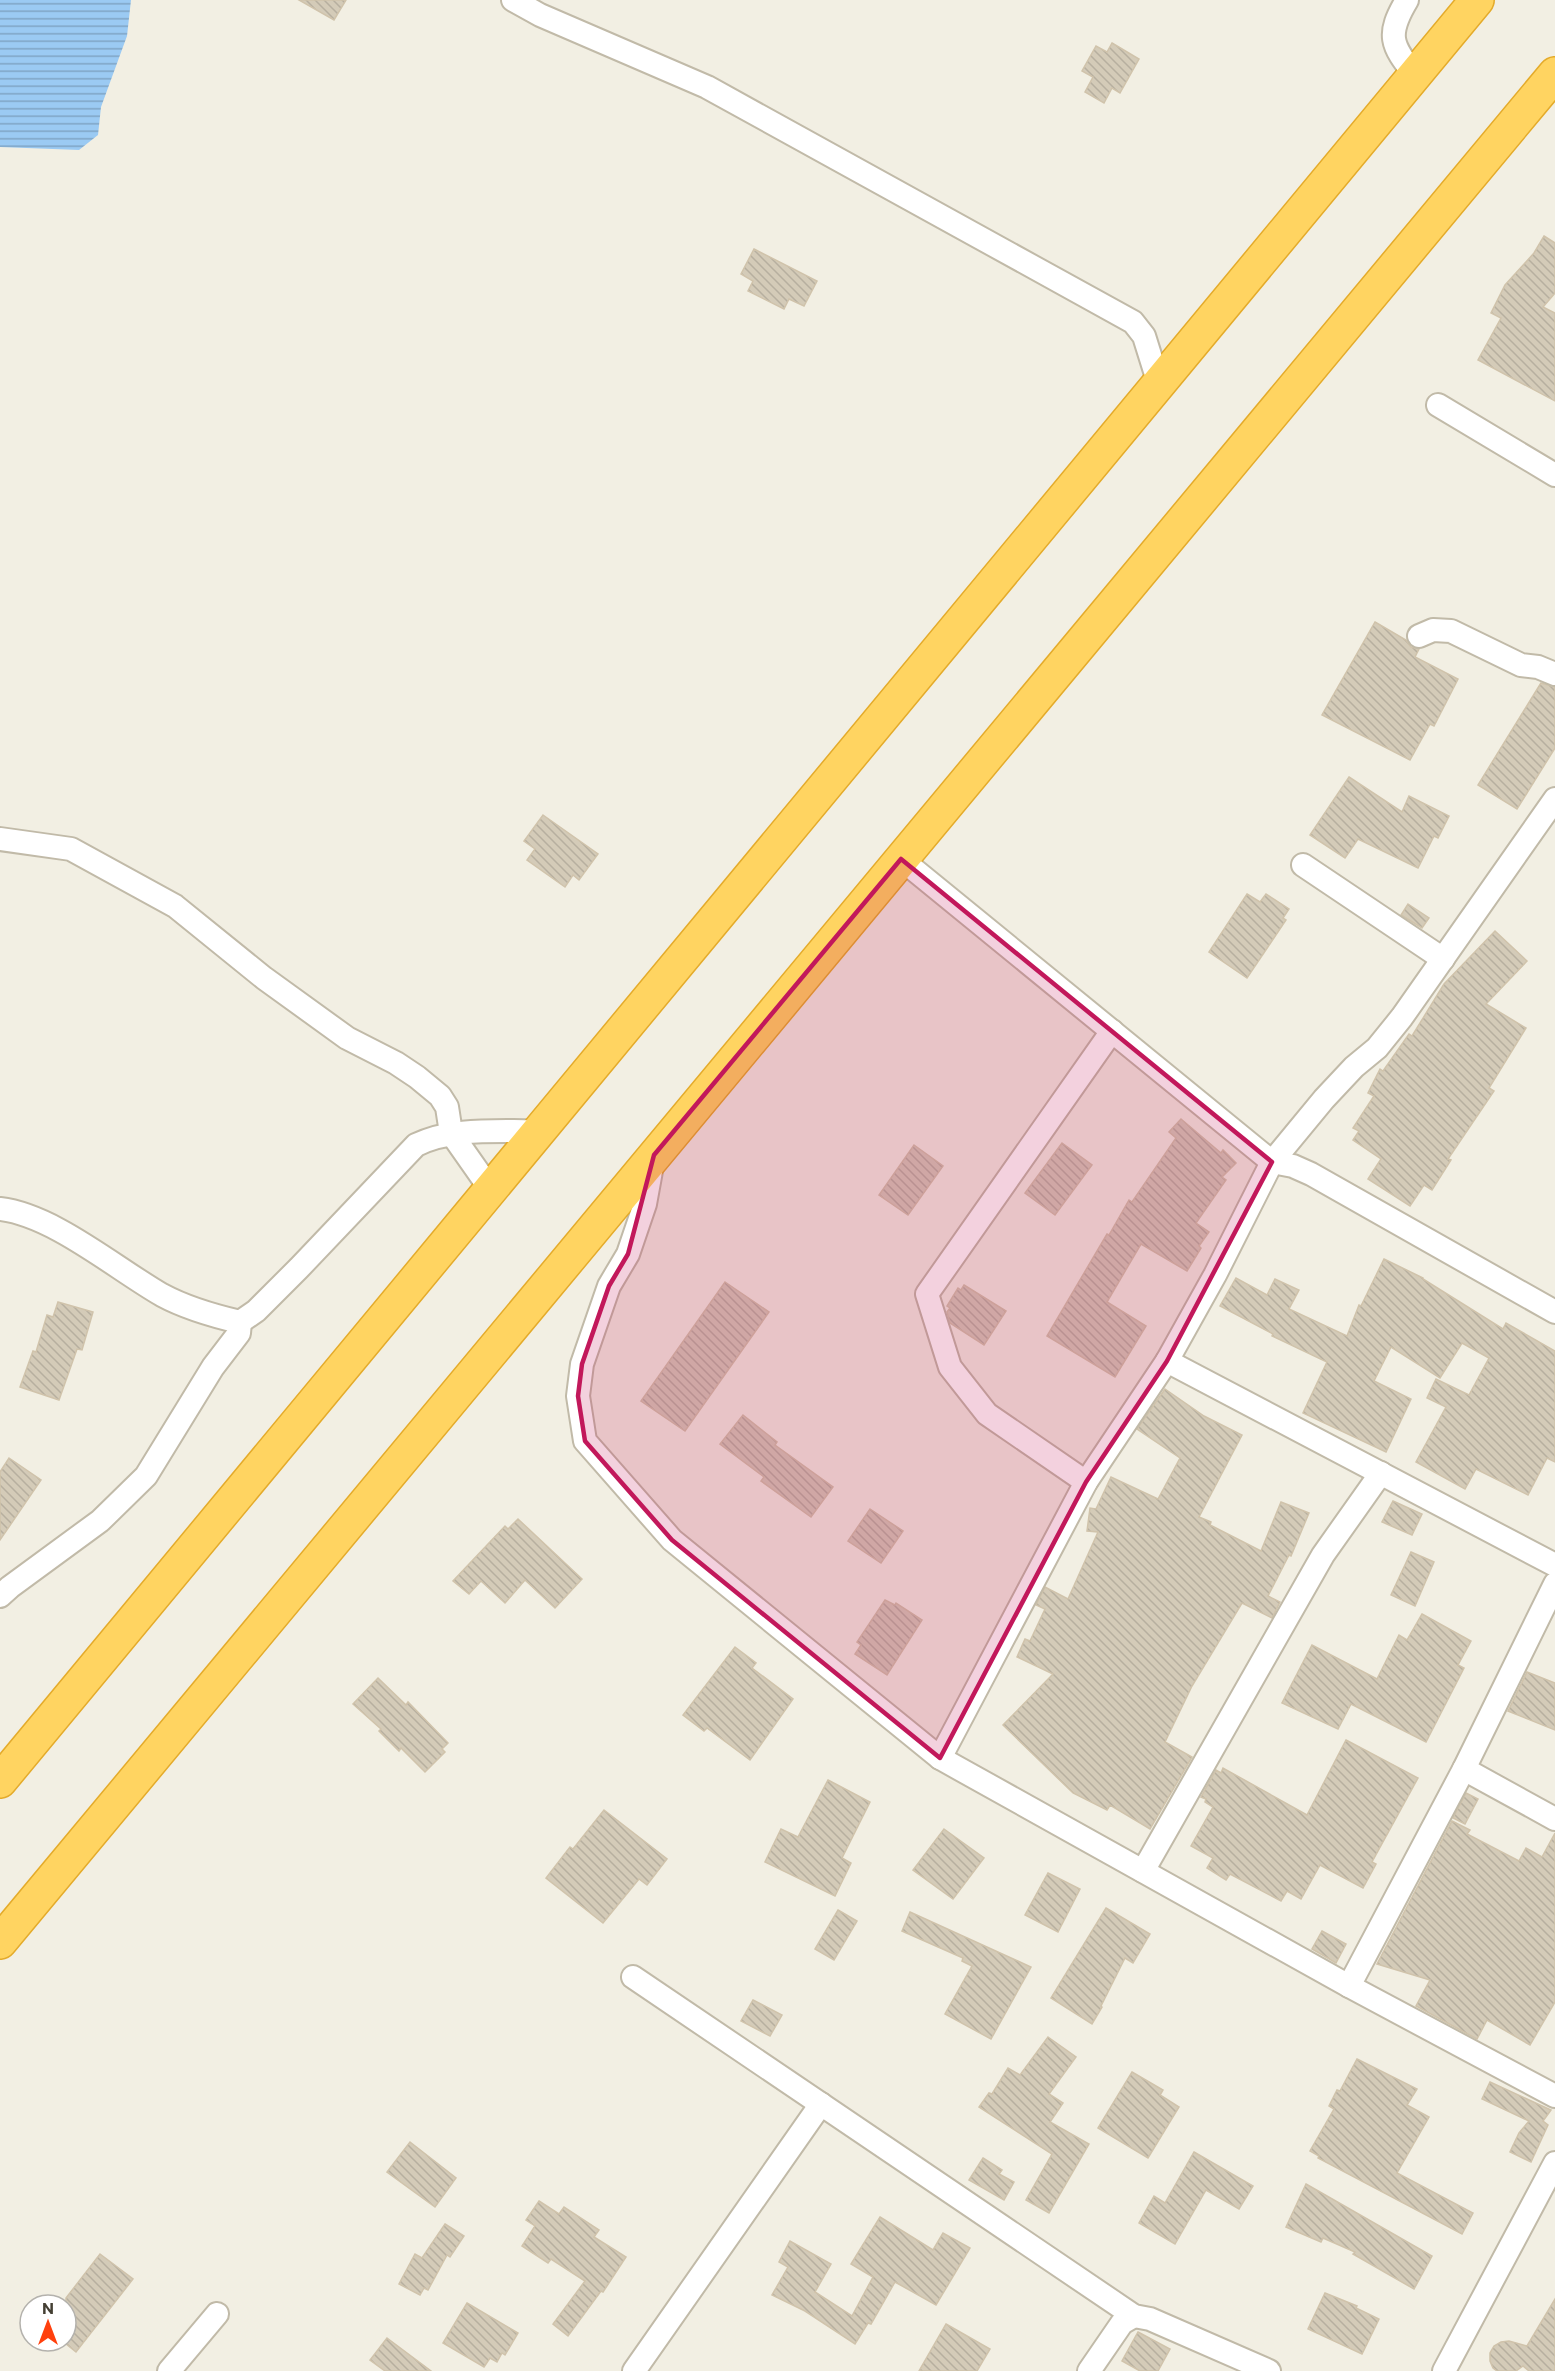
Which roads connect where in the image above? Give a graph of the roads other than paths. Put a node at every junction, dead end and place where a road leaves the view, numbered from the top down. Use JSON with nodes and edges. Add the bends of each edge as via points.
{"nodes":[{"id":1,"x":513,"y":0,"type":"edge"},
{"id":2,"x":1407,"y":0,"type":"edge"},
{"id":3,"x":1478,"y":0,"type":"edge"},
{"id":4,"x":1555,"y":74,"type":"edge"},
{"id":5,"x":1415,"y":75,"type":"junction"},
{"id":6,"x":1160,"y":384,"type":"junction"},
{"id":7,"x":1438,"y":405,"type":"dead end"},
{"id":8,"x":1555,"y":475,"type":"edge"},
{"id":9,"x":1419,"y":636,"type":"dead end"},
{"id":10,"x":1555,"y":674,"type":"edge"},
{"id":11,"x":1555,"y":798,"type":"edge"},
{"id":12,"x":0,"y":839,"type":"edge"},
{"id":13,"x":901,"y":859,"type":"junction"},
{"id":14,"x":1303,"y":864,"type":"dead end"},
{"id":15,"x":1443,"y":959,"type":"junction"},
{"id":16,"x":1112,"y":1030,"type":"junction"},
{"id":17,"x":540,"y":1131,"type":"junction"},
{"id":18,"x":452,"y":1133,"type":"junction"},
{"id":19,"x":654,"y":1155,"type":"junction"},
{"id":20,"x":1272,"y":1162,"type":"junction"},
{"id":21,"x":491,"y":1190,"type":"junction"},
{"id":22,"x":0,"y":1209,"type":"edge"},
{"id":23,"x":1554,"y":1310,"type":"edge"},
{"id":24,"x":240,"y":1322,"type":"junction"},
{"id":25,"x":1167,"y":1360,"type":"junction"},
{"id":26,"x":1381,"y":1473,"type":"junction"},
{"id":27,"x":1086,"y":1482,"type":"junction"},
{"id":28,"x":1555,"y":1565,"type":"edge"},
{"id":29,"x":1555,"y":1584,"type":"edge"},
{"id":30,"x":3,"y":1589,"type":"edge"},
{"id":31,"x":940,"y":1758,"type":"junction"},
{"id":32,"x":1464,"y":1769,"type":"junction"},
{"id":33,"x":0,"y":1781,"type":"edge"},
{"id":34,"x":1555,"y":1819,"type":"edge"},
{"id":35,"x":1143,"y":1871,"type":"junction"},
{"id":36,"x":0,"y":1942,"type":"edge"},
{"id":37,"x":633,"y":1977,"type":"dead end"},
{"id":38,"x":1349,"y":1986,"type":"junction"},
{"id":39,"x":1555,"y":2096,"type":"edge"},
{"id":40,"x":821,"y":2104,"type":"junction"},
{"id":41,"x":1555,"y":2163,"type":"edge"},
{"id":42,"x":217,"y":2314,"type":"dead end"},
{"id":43,"x":1134,"y":2316,"type":"junction"},
{"id":44,"x":169,"y":2371,"type":"edge"},
{"id":45,"x":634,"y":2371,"type":"edge"},
{"id":46,"x":1089,"y":2371,"type":"edge"},
{"id":47,"x":1269,"y":2371,"type":"edge"},
{"id":48,"x":1444,"y":2371,"type":"edge"}],
"edges":[{"from":1,"to":6,"type":"street","via":[[707,87],[1133,322],[1144,336]]},
{"from":2,"to":5,"type":"street","via":[[1397,17],[1393,40]]},
{"from":3,"to":5,"type":"highway"},
{"from":4,"to":13,"type":"highway"},
{"from":5,"to":6,"type":"highway"},
{"from":6,"to":17,"type":"highway"},
{"from":7,"to":8,"type":"street"},
{"from":9,"to":10,"type":"street","via":[[1433,630],[1451,632],[1521,665]]},
{"from":11,"to":15,"type":"street"},
{"from":12,"to":18,"type":"street","via":[[71,849],[175,906],[347,1038],[396,1063],[440,1096],[447,1107]]},
{"from":13,"to":16,"type":"street"},
{"from":13,"to":19,"type":"highway"},
{"from":14,"to":15,"type":"street"},
{"from":15,"to":20,"type":"street","via":[[1377,1048],[1324,1099]]},
{"from":16,"to":20,"type":"street"},
{"from":16,"to":27,"type":"street","via":[[927,1294],[950,1367],[987,1414]]},
{"from":17,"to":18,"type":"street"},
{"from":17,"to":21,"type":"highway"},
{"from":18,"to":21,"type":"street"},
{"from":18,"to":24,"type":"street","via":[[416,1145],[299,1268]]},
{"from":19,"to":31,"type":"street","via":[[645,1204],[632,1244],[609,1286],[582,1364],[578,1396],[585,1441],[672,1539]]},
{"from":19,"to":36,"type":"highway"},
{"from":20,"to":23,"type":"street","via":[[1311,1174]]},
{"from":20,"to":25,"type":"street"},
{"from":21,"to":33,"type":"highway"},
{"from":22,"to":24,"type":"street","via":[[69,1237],[164,1296],[214,1317]]},
{"from":24,"to":30,"type":"street","via":[[239,1333],[213,1367],[146,1476],[100,1521]]},
{"from":25,"to":26,"type":"street"},
{"from":25,"to":27,"type":"street"},
{"from":26,"to":28,"type":"street"},
{"from":26,"to":35,"type":"street","via":[[1323,1555]]},
{"from":27,"to":31,"type":"street"},
{"from":29,"to":32,"type":"street"},
{"from":31,"to":35,"type":"street"},
{"from":32,"to":34,"type":"street"},
{"from":32,"to":38,"type":"street"},
{"from":35,"to":38,"type":"street"},
{"from":37,"to":40,"type":"street"},
{"from":38,"to":39,"type":"street"},
{"from":40,"to":43,"type":"street"},
{"from":40,"to":45,"type":"street"},
{"from":41,"to":48,"type":"street"},
{"from":42,"to":44,"type":"street"},
{"from":43,"to":46,"type":"street","via":[[1122,2323]]},
{"from":43,"to":47,"type":"street","via":[[1150,2319]]}]}
